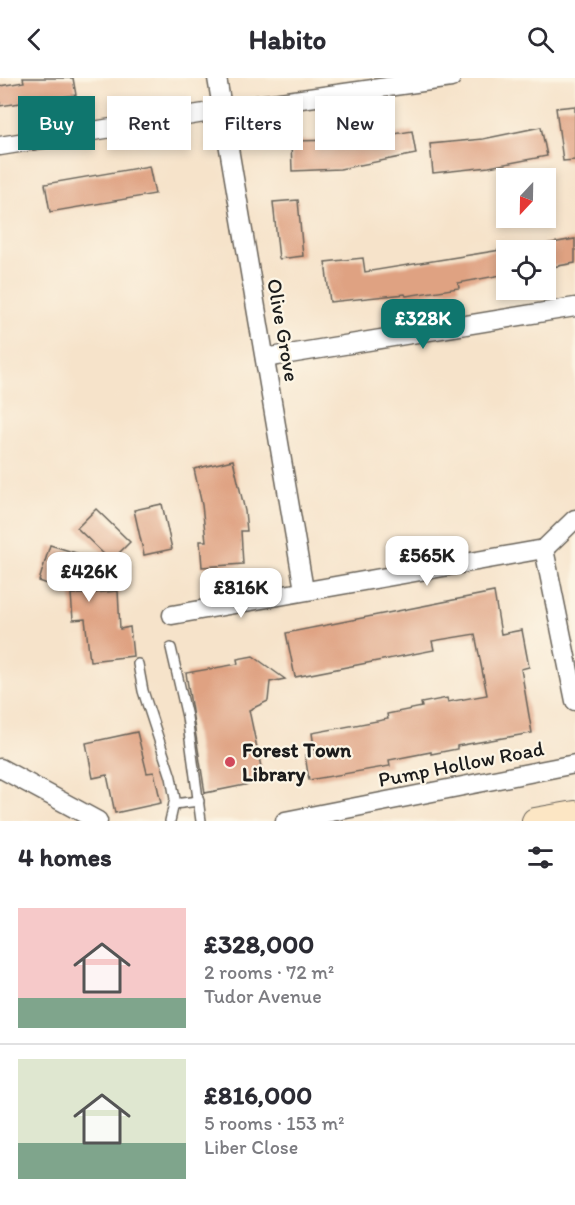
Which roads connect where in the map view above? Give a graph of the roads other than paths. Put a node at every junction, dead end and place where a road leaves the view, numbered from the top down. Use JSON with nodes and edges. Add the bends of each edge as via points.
{"nodes":[{"id":1,"x":218,"y":78,"type":"edge"},
{"id":2,"x":451,"y":78,"type":"edge"},
{"id":3,"x":221,"y":96,"type":"edge"},
{"id":4,"x":303,"y":99,"type":"edge"},
{"id":5,"x":203,"y":113,"type":"edge"},
{"id":6,"x":0,"y":146,"type":"edge"},
{"id":7,"x":230,"y":150,"type":"edge"},
{"id":8,"x":575,"y":308,"type":"edge"},
{"id":9,"x":265,"y":358,"type":"junction"},
{"id":10,"x":575,"y":519,"type":"edge"},
{"id":11,"x":544,"y":549,"type":"junction"},
{"id":12,"x":304,"y":590,"type":"junction"},
{"id":13,"x":172,"y":615,"type":"dead end"},
{"id":14,"x":171,"y":648,"type":"dead end"},
{"id":15,"x":138,"y":664,"type":"dead end"},
{"id":16,"x":575,"y":701,"type":"edge"},
{"id":17,"x":575,"y":764,"type":"edge"},
{"id":18,"x":0,"y":768,"type":"edge"},
{"id":19,"x":199,"y":801,"type":"junction"},
{"id":20,"x":174,"y":804,"type":"junction"},
{"id":21,"x":575,"y":814,"type":"edge"},
{"id":22,"x":98,"y":821,"type":"edge"},
{"id":23,"x":170,"y":821,"type":"edge"},
{"id":24,"x":201,"y":821,"type":"edge"},
{"id":25,"x":285,"y":821,"type":"edge"},
{"id":26,"x":535,"y":821,"type":"edge"}],
"edges":[{"from":1,"to":3,"type":"street","name":"Olive Grove"},
{"from":2,"to":4,"type":"street"},
{"from":5,"to":6,"type":"street"},
{"from":7,"to":9,"type":"street","name":"Olive Grove"},
{"from":8,"to":9,"type":"street"},
{"from":9,"to":12,"type":"street","name":"Olive Grove"},
{"from":10,"to":11,"type":"street"},
{"from":11,"to":12,"type":"street"},
{"from":11,"to":16,"type":"street"},
{"from":12,"to":13,"type":"street"},
{"from":14,"to":19,"type":"lane","via":[[187,717]]},
{"from":15,"to":20,"type":"lane","via":[[171,777]]},
{"from":17,"to":25,"type":"street","name":"Pump Hollow Road"},
{"from":18,"to":22,"type":"street"},
{"from":19,"to":20,"type":"lane"},
{"from":19,"to":24,"type":"lane"},
{"from":20,"to":23,"type":"lane"},
{"from":21,"to":26,"type":"main road"}]}
